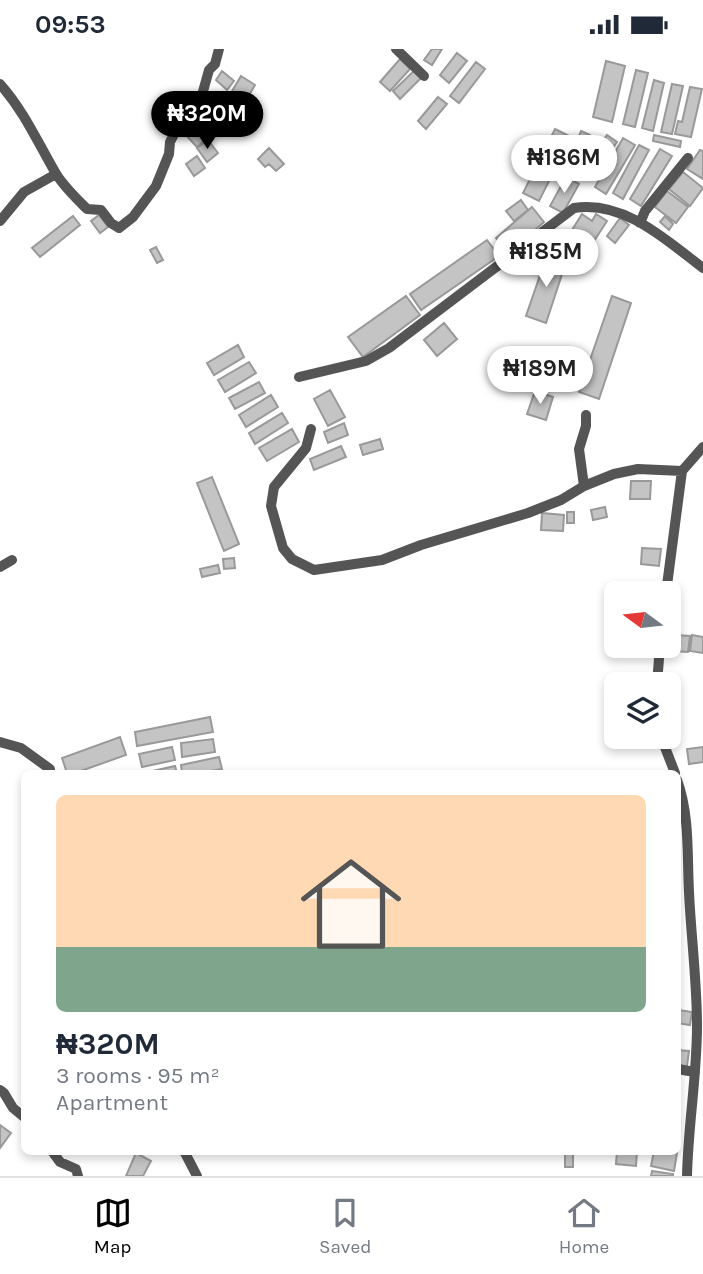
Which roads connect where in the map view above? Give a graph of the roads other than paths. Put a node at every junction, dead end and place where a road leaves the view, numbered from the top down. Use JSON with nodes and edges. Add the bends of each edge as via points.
{"nodes":[{"id":1,"x":219,"y":49,"type":"edge"},
{"id":2,"x":396,"y":49,"type":"edge"},
{"id":3,"x":425,"y":76,"type":"dead end"},
{"id":4,"x":0,"y":84,"type":"edge"},
{"id":5,"x":688,"y":158,"type":"dead end"},
{"id":6,"x":56,"y":174,"type":"junction"},
{"id":7,"x":0,"y":221,"type":"edge"},
{"id":8,"x":640,"y":223,"type":"junction"},
{"id":9,"x":703,"y":268,"type":"edge"},
{"id":10,"x":299,"y":377,"type":"dead end"},
{"id":11,"x":586,"y":415,"type":"dead end"},
{"id":12,"x":311,"y":429,"type":"dead end"},
{"id":13,"x":703,"y":447,"type":"edge"},
{"id":14,"x":682,"y":471,"type":"junction"},
{"id":15,"x":583,"y":486,"type":"junction"},
{"id":16,"x":12,"y":560,"type":"dead end"},
{"id":17,"x":0,"y":567,"type":"edge"},
{"id":18,"x":668,"y":581,"type":"edge"},
{"id":19,"x":0,"y":742,"type":"edge"},
{"id":20,"x":666,"y":749,"type":"edge"},
{"id":21,"x":50,"y":769,"type":"dead end"},
{"id":22,"x":674,"y":770,"type":"edge"},
{"id":23,"x":681,"y":792,"type":"edge"},
{"id":24,"x":689,"y":887,"type":"junction"},
{"id":25,"x":703,"y":887,"type":"edge"},
{"id":26,"x":681,"y":1070,"type":"edge"},
{"id":27,"x":695,"y":1072,"type":"junction"},
{"id":28,"x":0,"y":1090,"type":"edge"},
{"id":29,"x":21,"y":1115,"type":"edge"},
{"id":30,"x":697,"y":1120,"type":"edge"},
{"id":31,"x":683,"y":1135,"type":"edge"},
{"id":32,"x":55,"y":1155,"type":"edge"},
{"id":33,"x":186,"y":1155,"type":"edge"},
{"id":34,"x":78,"y":1176,"type":"edge"},
{"id":35,"x":197,"y":1176,"type":"edge"},
{"id":36,"x":687,"y":1176,"type":"edge"}],
"edges":[{"from":1,"to":6,"type":"street","via":[[202,95],[170,142],[156,185],[119,228],[101,211],[87,209]]},
{"from":2,"to":3,"type":"street"},
{"from":4,"to":6,"type":"street","via":[[33,128]]},
{"from":5,"to":8,"type":"street"},
{"from":6,"to":7,"type":"street","via":[[24,192]]},
{"from":8,"to":9,"type":"street"},
{"from":8,"to":10,"type":"street","via":[[616,210],[574,208],[389,348],[366,361]]},
{"from":11,"to":15,"type":"street","via":[[579,449]]},
{"from":12,"to":15,"type":"street","via":[[306,448],[274,487],[271,506],[283,548],[292,559],[314,570],[382,560],[528,513]]},
{"from":13,"to":14,"type":"street"},
{"from":14,"to":15,"type":"street","via":[[638,469]]},
{"from":14,"to":18,"type":"street"},
{"from":16,"to":17,"type":"street"},
{"from":19,"to":21,"type":"street","via":[[20,748]]},
{"from":20,"to":22,"type":"street"},
{"from":23,"to":24,"type":"street"},
{"from":24,"to":25,"type":"street"},
{"from":24,"to":27,"type":"street","via":[[696,983]]},
{"from":26,"to":27,"type":"street"},
{"from":27,"to":30,"type":"street"},
{"from":28,"to":29,"type":"street"},
{"from":30,"to":31,"type":"street"},
{"from":31,"to":36,"type":"street"},
{"from":32,"to":34,"type":"street"},
{"from":33,"to":35,"type":"street"}]}
